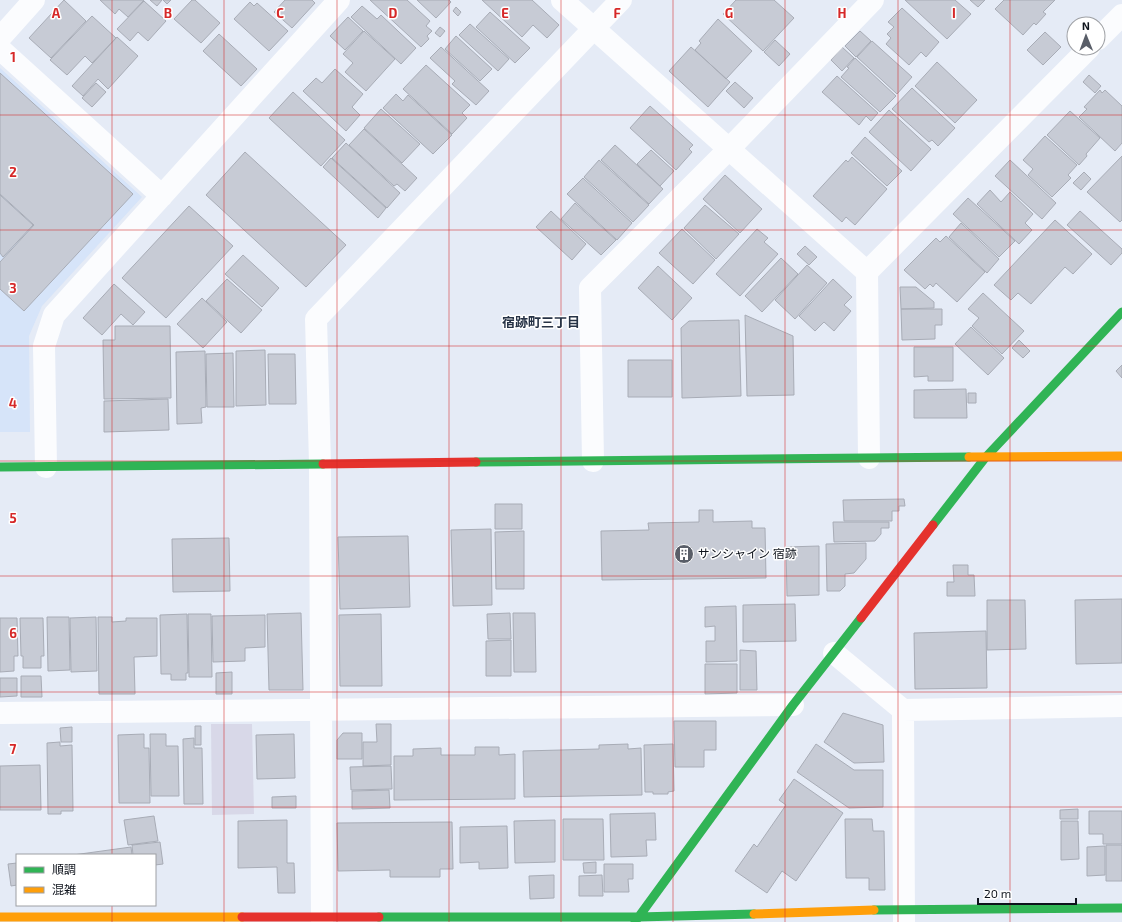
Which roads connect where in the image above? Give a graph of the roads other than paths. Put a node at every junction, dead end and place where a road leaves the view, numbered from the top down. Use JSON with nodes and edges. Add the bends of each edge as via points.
{"nodes":[{"id":1,"x":34,"y":0,"type":"edge"},
{"id":2,"x":339,"y":0,"type":"edge"},
{"id":3,"x":562,"y":0,"type":"edge"},
{"id":4,"x":621,"y":0,"type":"edge"},
{"id":5,"x":873,"y":0,"type":"edge"},
{"id":6,"x":1122,"y":15,"type":"edge"},
{"id":7,"x":594,"y":28,"type":"junction"},
{"id":8,"x":1106,"y":31,"type":"edge"},
{"id":9,"x":0,"y":38,"type":"edge"},
{"id":10,"x":0,"y":49,"type":"edge"},
{"id":11,"x":1081,"y":56,"type":"edge"},
{"id":12,"x":730,"y":149,"type":"junction"},
{"id":13,"x":162,"y":196,"type":"junction"},
{"id":14,"x":867,"y":272,"type":"junction"},
{"id":15,"x":1122,"y":312,"type":"edge"},
{"id":16,"x":1122,"y":456,"type":"edge"},
{"id":17,"x":869,"y":458,"type":"junction"},
{"id":18,"x":985,"y":458,"type":"junction"},
{"id":19,"x":593,"y":460,"type":"junction"},
{"id":20,"x":320,"y":463,"type":"junction"},
{"id":21,"x":0,"y":467,"type":"edge"},
{"id":22,"x":46,"y":467,"type":"junction"},
{"id":23,"x":834,"y":653,"type":"junction"},
{"id":24,"x":793,"y":705,"type":"junction"},
{"id":25,"x":1122,"y":706,"type":"edge"},
{"id":26,"x":321,"y":710,"type":"junction"},
{"id":27,"x":903,"y":710,"type":"junction"},
{"id":28,"x":0,"y":713,"type":"edge"},
{"id":29,"x":1122,"y":908,"type":"edge"},
{"id":30,"x":904,"y":916,"type":"edge"},
{"id":31,"x":0,"y":917,"type":"edge"},
{"id":32,"x":322,"y":919,"type":"edge"},
{"id":33,"x":637,"y":919,"type":"edge"}],
"edges":[{"from":1,"to":9,"type":"street"},
{"from":2,"to":13,"type":"street"},
{"from":3,"to":7,"type":"street"},
{"from":4,"to":7,"type":"street"},
{"from":5,"to":12,"type":"street"},
{"from":6,"to":8,"type":"street"},
{"from":7,"to":12,"type":"street"},
{"from":7,"to":20,"type":"street","via":[[316,319]]},
{"from":10,"to":13,"type":"street"},
{"from":11,"to":14,"type":"street"},
{"from":12,"to":14,"type":"street"},
{"from":12,"to":19,"type":"street","via":[[590,288]]},
{"from":13,"to":22,"type":"street","via":[[54,316],[44,346]]},
{"from":14,"to":17,"type":"street"},
{"from":15,"to":18,"type":"street"},
{"from":16,"to":18,"type":"street"},
{"from":17,"to":18,"type":"street"},
{"from":17,"to":19,"type":"street"},
{"from":18,"to":23,"type":"street"},
{"from":19,"to":20,"type":"street"},
{"from":20,"to":22,"type":"street"},
{"from":20,"to":26,"type":"street"},
{"from":21,"to":22,"type":"street"},
{"from":23,"to":24,"type":"street"},
{"from":23,"to":27,"type":"street"},
{"from":24,"to":26,"type":"street"},
{"from":24,"to":33,"type":"street"},
{"from":25,"to":27,"type":"street"},
{"from":26,"to":28,"type":"street"},
{"from":26,"to":32,"type":"street"},
{"from":27,"to":30,"type":"street"},
{"from":29,"to":30,"type":"street"},
{"from":30,"to":33,"type":"street"},
{"from":31,"to":32,"type":"street"},
{"from":32,"to":33,"type":"street"}]}
